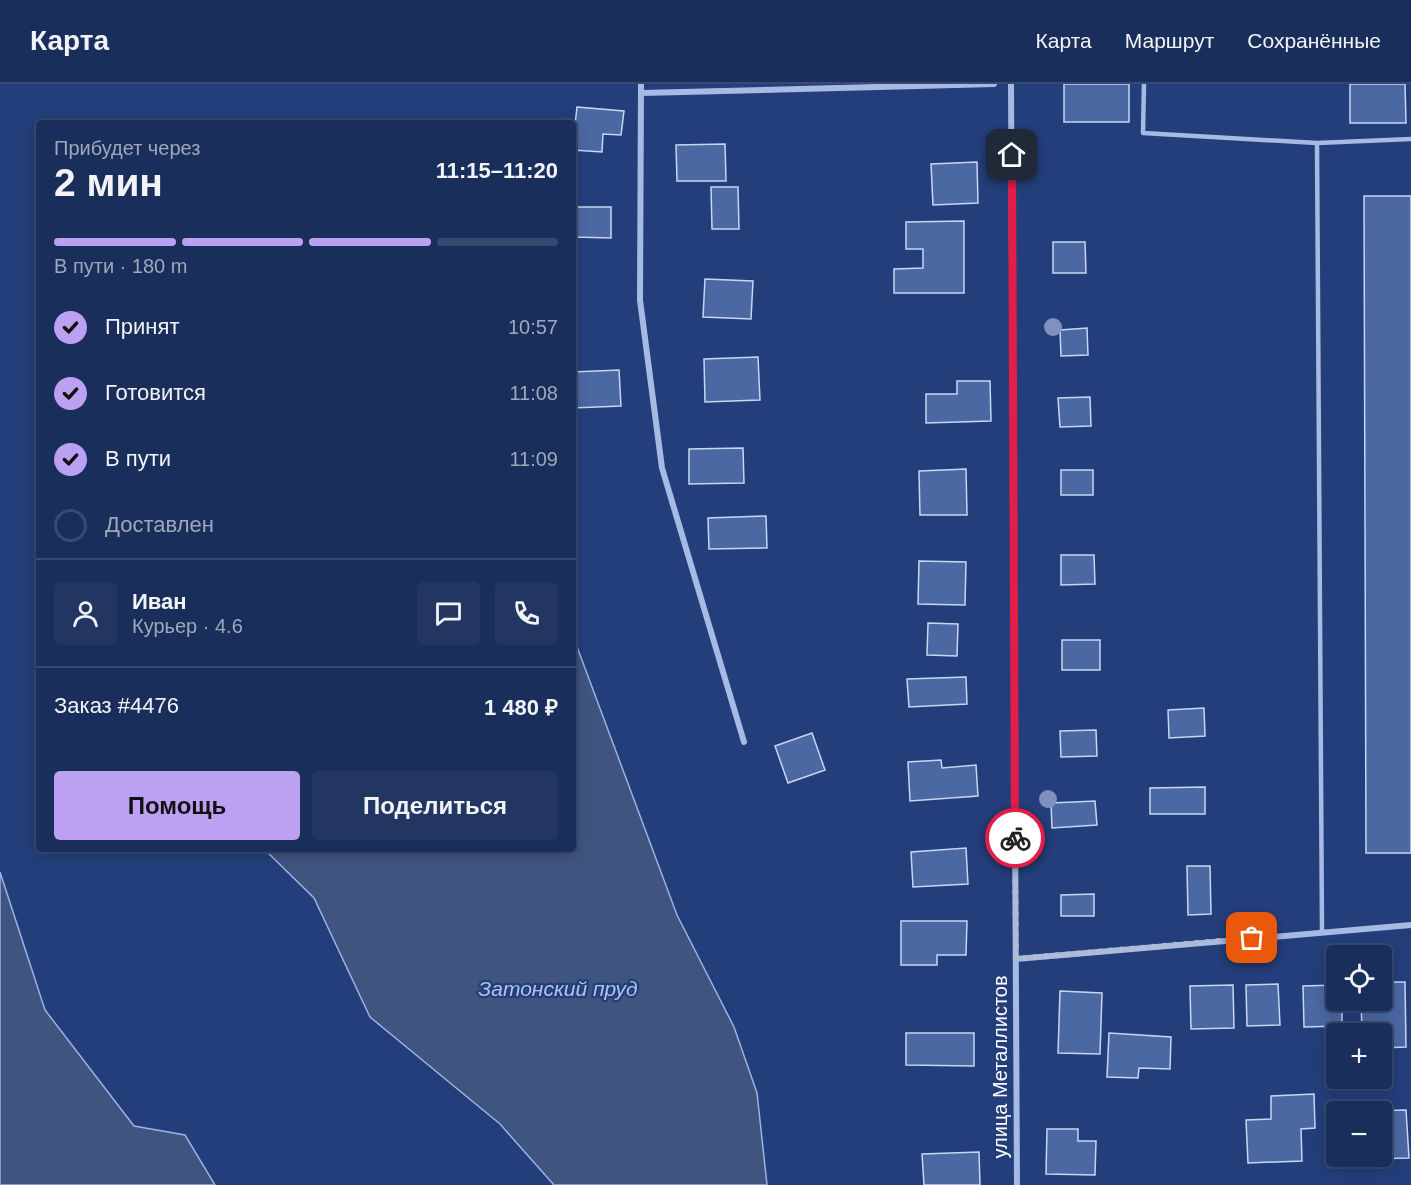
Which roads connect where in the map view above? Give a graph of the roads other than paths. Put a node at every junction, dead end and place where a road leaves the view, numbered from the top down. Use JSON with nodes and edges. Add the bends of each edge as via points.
{"nodes":[{"id":1,"x":641,"y":84,"type":"edge"},
{"id":2,"x":994,"y":84,"type":"edge"},
{"id":3,"x":1011,"y":84,"type":"edge"},
{"id":4,"x":1144,"y":84,"type":"edge"},
{"id":5,"x":642,"y":93,"type":"junction"},
{"id":6,"x":1411,"y":139,"type":"edge"},
{"id":7,"x":1317,"y":143,"type":"junction"},
{"id":8,"x":744,"y":741,"type":"dead end"},
{"id":9,"x":1411,"y":925,"type":"edge"},
{"id":10,"x":1322,"y":931,"type":"junction"},
{"id":11,"x":1016,"y":959,"type":"junction"},
{"id":12,"x":1017,"y":1185,"type":"edge"}],
"edges":[{"from":1,"to":5,"type":"street"},
{"from":2,"to":5,"type":"street"},
{"from":3,"to":11,"type":"street","name":"улица Металлистов"},
{"from":4,"to":7,"type":"lane","via":[[1143,133]]},
{"from":5,"to":8,"type":"street","via":[[640,300],[662,468]]},
{"from":6,"to":7,"type":"lane"},
{"from":7,"to":10,"type":"lane"},
{"from":9,"to":10,"type":"street"},
{"from":10,"to":11,"type":"street"},
{"from":11,"to":12,"type":"street","name":"улица Металлистов"}]}
